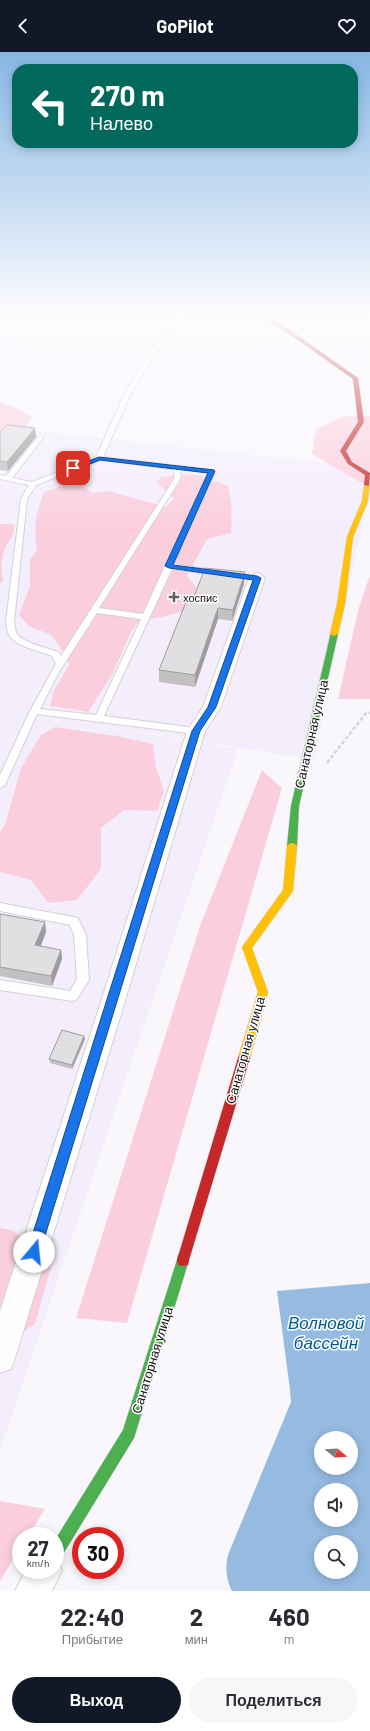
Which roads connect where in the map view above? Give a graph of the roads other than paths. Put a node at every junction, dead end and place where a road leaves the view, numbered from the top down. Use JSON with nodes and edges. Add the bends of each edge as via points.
{"nodes":[{"id":1,"x":132,"y":387,"type":"edge"},
{"id":2,"x":356,"y":387,"type":"edge"},
{"id":3,"x":40,"y":438,"type":"dead end"},
{"id":4,"x":99,"y":458,"type":"junction"},
{"id":5,"x":175,"y":467,"type":"junction"},
{"id":6,"x":0,"y":477,"type":"edge"},
{"id":7,"x":8,"y":478,"type":"junction"},
{"id":8,"x":33,"y":484,"type":"junction"},
{"id":9,"x":169,"y":566,"type":"junction"},
{"id":10,"x":228,"y":574,"type":"edge"},
{"id":11,"x":253,"y":578,"type":"dead end"},
{"id":12,"x":94,"y":610,"type":"junction"},
{"id":13,"x":145,"y":617,"type":"junction"},
{"id":14,"x":60,"y":665,"type":"junction"},
{"id":15,"x":34,"y":711,"type":"junction"},
{"id":16,"x":99,"y":718,"type":"junction"},
{"id":17,"x":196,"y":731,"type":"junction"},
{"id":18,"x":0,"y":785,"type":"edge"},
{"id":19,"x":0,"y":907,"type":"edge"},
{"id":20,"x":0,"y":985,"type":"edge"},
{"id":21,"x":0,"y":1358,"type":"edge"},
{"id":22,"x":64,"y":1539,"type":"edge"},
{"id":23,"x":40,"y":1579,"type":"edge"},
{"id":24,"x":33,"y":1591,"type":"edge"}],
"edges":[{"from":1,"to":4,"type":"lane"},
{"from":2,"to":22,"type":"street","name":"Санаторная улица","via":[[361,422],[343,451],[350,463],[368,474],[366,501],[350,537],[342,604],[295,806],[288,891],[247,947],[263,992],[201,1204],[129,1433]]},
{"from":3,"to":7,"type":"lane"},
{"from":4,"to":5,"type":"lane"},
{"from":4,"to":8,"type":"lane"},
{"from":5,"to":9,"type":"lane","via":[[212,471]]},
{"from":5,"to":12,"type":"lane","via":[[178,475],[176,481]]},
{"from":6,"to":7,"type":"lane"},
{"from":7,"to":8,"type":"lane"},
{"from":8,"to":14,"type":"lane","via":[[24,499],[10,622],[14,636],[55,654]]},
{"from":9,"to":10,"type":"lane"},
{"from":9,"to":13,"type":"lane"},
{"from":11,"to":17,"type":"street","via":[[212,707]]},
{"from":12,"to":13,"type":"lane"},
{"from":12,"to":14,"type":"lane"},
{"from":13,"to":16,"type":"lane"},
{"from":14,"to":15,"type":"lane"},
{"from":15,"to":16,"type":"lane"},
{"from":15,"to":18,"type":"lane"},
{"from":16,"to":17,"type":"lane"},
{"from":17,"to":21,"type":"street"},
{"from":19,"to":20,"type":"lane","via":[[74,921],[80,935],[83,980],[73,996]]},
{"from":23,"to":24,"type":"street"}]}
